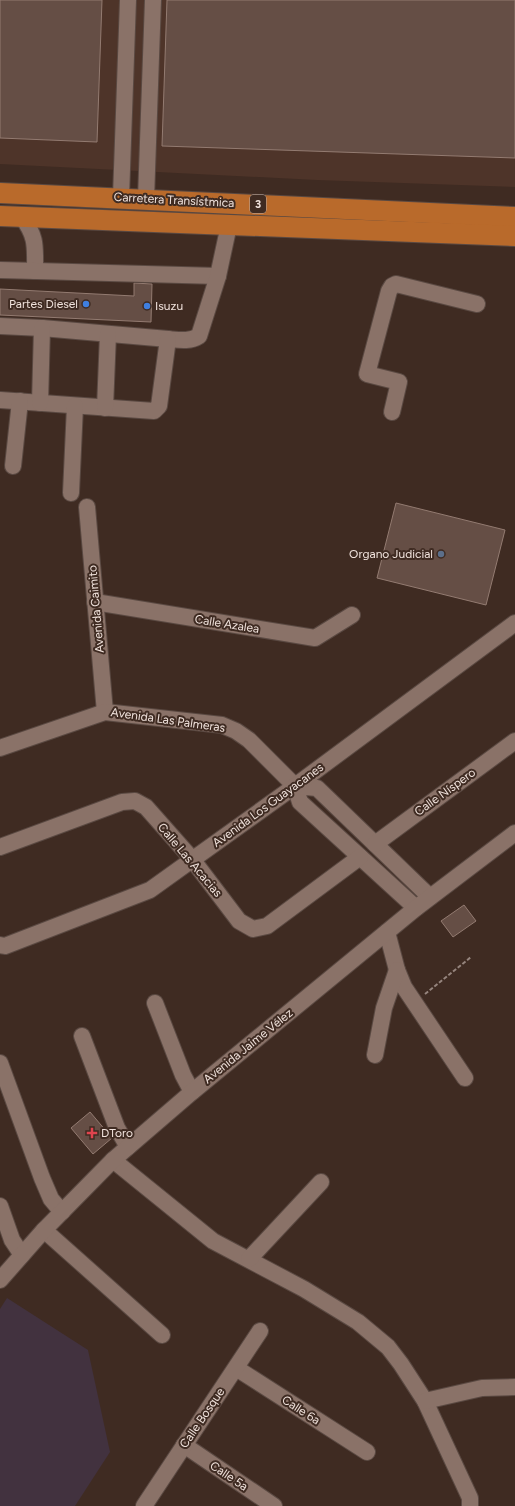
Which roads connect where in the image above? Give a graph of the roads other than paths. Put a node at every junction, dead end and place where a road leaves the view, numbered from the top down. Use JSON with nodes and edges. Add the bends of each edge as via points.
{"nodes":[{"id":1,"x":128,"y":0,"type":"edge"},
{"id":2,"x":153,"y":0,"type":"edge"},
{"id":3,"x":0,"y":193,"type":"edge"},
{"id":4,"x":121,"y":198,"type":"junction"},
{"id":5,"x":146,"y":199,"type":"junction"},
{"id":6,"x":0,"y":216,"type":"edge"},
{"id":7,"x":22,"y":217,"type":"junction"},
{"id":8,"x":515,"y":217,"type":"edge"},
{"id":9,"x":229,"y":225,"type":"junction"},
{"id":10,"x":515,"y":236,"type":"edge"},
{"id":11,"x":0,"y":270,"type":"edge"},
{"id":12,"x":35,"y":271,"type":"junction"},
{"id":13,"x":218,"y":276,"type":"junction"},
{"id":14,"x":477,"y":304,"type":"dead end"},
{"id":15,"x":0,"y":326,"type":"edge"},
{"id":16,"x":42,"y":328,"type":"junction"},
{"id":17,"x":108,"y":334,"type":"junction"},
{"id":18,"x":168,"y":339,"type":"junction"},
{"id":19,"x":0,"y":400,"type":"edge"},
{"id":20,"x":20,"y":402,"type":"junction"},
{"id":21,"x":40,"y":403,"type":"junction"},
{"id":22,"x":75,"y":406,"type":"junction"},
{"id":23,"x":105,"y":408,"type":"junction"},
{"id":24,"x":392,"y":412,"type":"dead end"},
{"id":25,"x":13,"y":466,"type":"dead end"},
{"id":26,"x":71,"y":493,"type":"dead end"},
{"id":27,"x":86,"y":507,"type":"dead end"},
{"id":28,"x":95,"y":602,"type":"junction"},
{"id":29,"x":352,"y":615,"type":"dead end"},
{"id":30,"x":515,"y":623,"type":"edge"},
{"id":31,"x":105,"y":712,"type":"junction"},
{"id":32,"x":515,"y":741,"type":"edge"},
{"id":33,"x":0,"y":748,"type":"edge"},
{"id":34,"x":295,"y":786,"type":"junction"},
{"id":35,"x":513,"y":837,"type":"edge"},
{"id":36,"x":375,"y":844,"type":"junction"},
{"id":37,"x":0,"y":847,"type":"edge"},
{"id":38,"x":360,"y":857,"type":"junction"},
{"id":39,"x":192,"y":859,"type":"junction"},
{"id":40,"x":430,"y":897,"type":"junction"},
{"id":41,"x":416,"y":908,"type":"junction"},
{"id":42,"x":387,"y":932,"type":"junction"},
{"id":43,"x":0,"y":945,"type":"edge"},
{"id":44,"x":397,"y":970,"type":"junction"},
{"id":45,"x":155,"y":1003,"type":"dead end"},
{"id":46,"x":82,"y":1036,"type":"dead end"},
{"id":47,"x":375,"y":1055,"type":"dead end"},
{"id":48,"x":0,"y":1063,"type":"edge"},
{"id":49,"x":465,"y":1078,"type":"dead end"},
{"id":50,"x":192,"y":1092,"type":"junction"},
{"id":51,"x":128,"y":1147,"type":"junction"},
{"id":52,"x":113,"y":1160,"type":"junction"},
{"id":53,"x":321,"y":1182,"type":"dead end"},
{"id":54,"x":0,"y":1206,"type":"edge"},
{"id":55,"x":62,"y":1212,"type":"junction"},
{"id":56,"x":44,"y":1230,"type":"junction"},
{"id":57,"x":22,"y":1255,"type":"junction"},
{"id":58,"x":249,"y":1259,"type":"junction"},
{"id":59,"x":0,"y":1280,"type":"edge"},
{"id":60,"x":260,"y":1331,"type":"dead end"},
{"id":61,"x":162,"y":1335,"type":"dead end"},
{"id":62,"x":236,"y":1368,"type":"junction"},
{"id":63,"x":515,"y":1386,"type":"edge"},
{"id":64,"x":425,"y":1401,"type":"junction"},
{"id":65,"x":184,"y":1445,"type":"junction"},
{"id":66,"x":367,"y":1452,"type":"dead end"},
{"id":67,"x":144,"y":1506,"type":"edge"},
{"id":68,"x":274,"y":1506,"type":"edge"},
{"id":69,"x":470,"y":1506,"type":"edge"}],
"edges":[{"from":1,"to":4,"type":"street"},
{"from":2,"to":5,"type":"street"},
{"from":3,"to":4,"type":"main road","name":"Carretera Transístmica","number":"3"},
{"from":4,"to":5,"type":"main road","name":"Carretera Transístmica","number":"3"},
{"from":5,"to":8,"type":"main road","name":"Carretera Transístmica","number":"3"},
{"from":6,"to":7,"type":"main road","name":"Carretera Transístmica","number":"3"},
{"from":7,"to":9,"type":"main road","name":"Carretera Transístmica","number":"3"},
{"from":7,"to":12,"type":"street","via":[[30,228],[35,244]]},
{"from":9,"to":10,"type":"main road","name":"Carretera Transístmica","number":"3"},
{"from":9,"to":13,"type":"street"},
{"from":11,"to":12,"type":"street"},
{"from":12,"to":13,"type":"street"},
{"from":13,"to":18,"type":"street","via":[[199,336],[187,340]]},
{"from":14,"to":24,"type":"street","via":[[396,284],[392,286],[367,374],[399,382]]},
{"from":15,"to":16,"type":"street"},
{"from":16,"to":17,"type":"street"},
{"from":16,"to":21,"type":"street"},
{"from":17,"to":18,"type":"street"},
{"from":17,"to":23,"type":"street"},
{"from":18,"to":23,"type":"street","via":[[157,409],[154,411]]},
{"from":19,"to":20,"type":"street"},
{"from":20,"to":21,"type":"street"},
{"from":20,"to":25,"type":"street"},
{"from":21,"to":22,"type":"street"},
{"from":22,"to":23,"type":"street"},
{"from":22,"to":26,"type":"street"},
{"from":27,"to":28,"type":"street","name":"Avenida Caimito"},
{"from":28,"to":29,"type":"street","name":"Calle Azalea","via":[[315,638]]},
{"from":28,"to":31,"type":"street","name":"Avenida Caimito"},
{"from":30,"to":34,"type":"street","name":"Avenida Los Guayacanes"},
{"from":31,"to":33,"type":"street","name":"Avenida Las Palmeras"},
{"from":31,"to":34,"type":"street","name":"Avenida Las Palmeras","via":[[222,725],[249,740]]},
{"from":32,"to":36,"type":"street","name":"Calle Níspero"},
{"from":34,"to":36,"type":"street","via":[[317,788]]},
{"from":34,"to":38,"type":"street","name":"Avenida Las Palmeras","via":[[300,802]]},
{"from":34,"to":39,"type":"street","name":"Avenida Los Guayacanes"},
{"from":35,"to":40,"type":"street","name":"Avenida Jaime Vélez"},
{"from":36,"to":40,"type":"street"},
{"from":37,"to":39,"type":"street","name":"Calle Las Acacias","via":[[122,802],[135,801],[146,807]]},
{"from":38,"to":39,"type":"street","name":"Calle Las Acacias","via":[[267,926],[253,929],[239,921]]},
{"from":38,"to":41,"type":"street","name":"Avenida Las Palmeras"},
{"from":39,"to":43,"type":"street","name":"Avenida Los Guayacanes","via":[[150,890],[5,946]]},
{"from":40,"to":41,"type":"street","name":"Avenida Jaime Vélez"},
{"from":41,"to":42,"type":"street","name":"Avenida Jaime Vélez"},
{"from":42,"to":44,"type":"street"},
{"from":42,"to":50,"type":"street","name":"Avenida Jaime Vélez"},
{"from":44,"to":47,"type":"street","via":[[384,1008]]},
{"from":44,"to":49,"type":"street","via":[[404,987]]},
{"from":45,"to":50,"type":"street"},
{"from":46,"to":51,"type":"street","via":[[117,1128]]},
{"from":48,"to":55,"type":"street","via":[[42,1178],[51,1199]]},
{"from":50,"to":51,"type":"street","name":"Avenida Jaime Vélez"},
{"from":51,"to":52,"type":"street","name":"Avenida Jaime Vélez"},
{"from":52,"to":55,"type":"street","name":"Avenida Jaime Vélez"},
{"from":52,"to":58,"type":"street","via":[[213,1241]]},
{"from":53,"to":58,"type":"street"},
{"from":54,"to":57,"type":"street","via":[[12,1240]]},
{"from":55,"to":56,"type":"street","name":"Avenida Jaime Vélez"},
{"from":56,"to":57,"type":"street","name":"Avenida Jaime Vélez"},
{"from":56,"to":61,"type":"street"},
{"from":57,"to":59,"type":"street","name":"Avenida Jaime Vélez"},
{"from":58,"to":64,"type":"street","via":[[358,1322],[388,1347]]},
{"from":60,"to":62,"type":"street","name":"Calle Bosque"},
{"from":62,"to":65,"type":"street","name":"Calle Bosque"},
{"from":62,"to":66,"type":"street","name":"Calle 6a"},
{"from":63,"to":64,"type":"street","via":[[482,1388]]},
{"from":64,"to":69,"type":"street","via":[[470,1498]]},
{"from":65,"to":67,"type":"street","name":"Calle Bosque"},
{"from":65,"to":68,"type":"street","name":"Calle 5a"}]}
